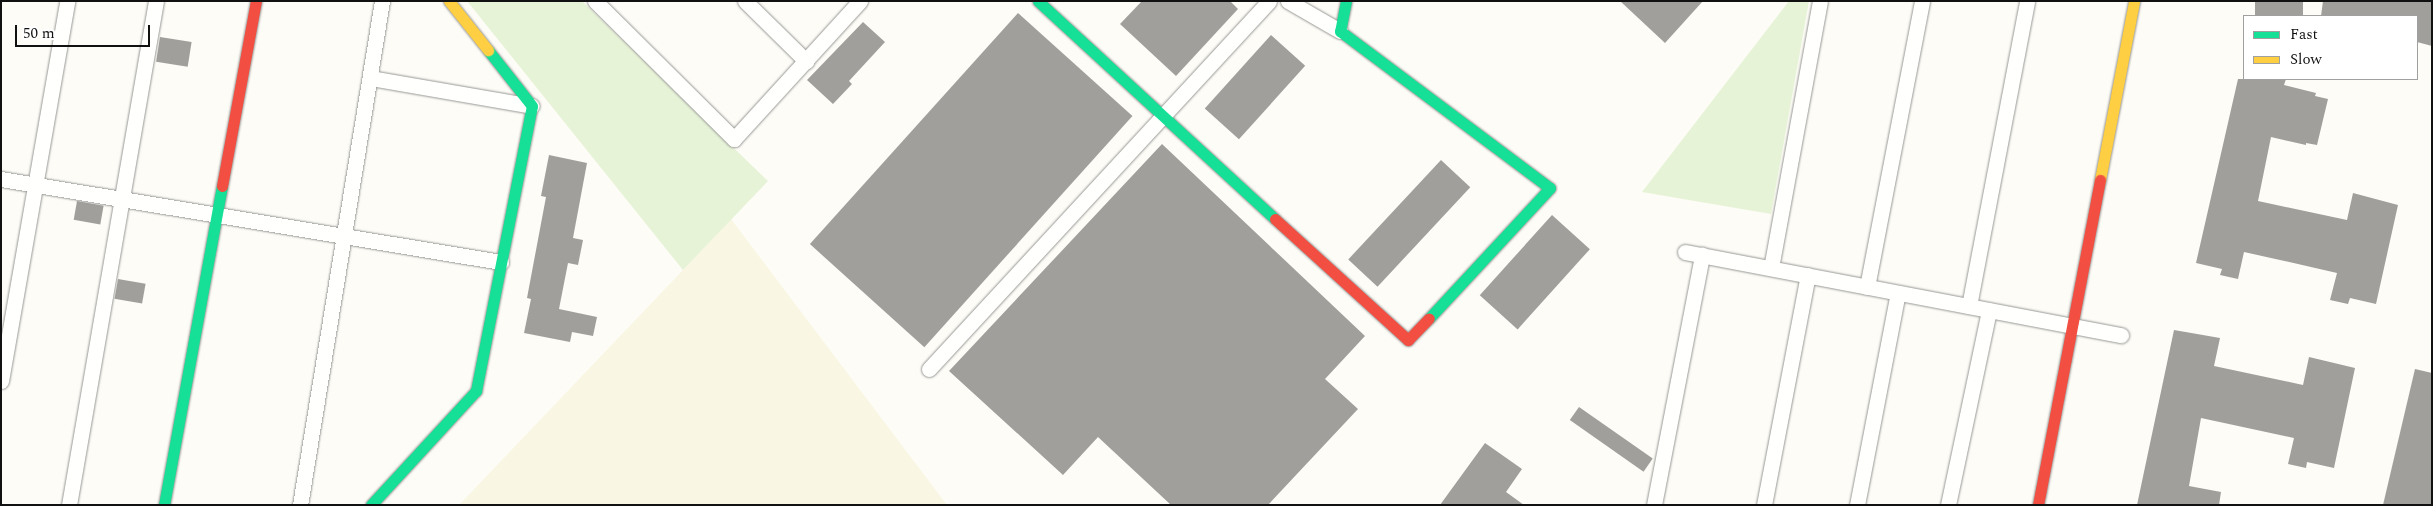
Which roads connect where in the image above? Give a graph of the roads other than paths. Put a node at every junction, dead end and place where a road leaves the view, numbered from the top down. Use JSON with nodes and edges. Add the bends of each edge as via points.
{"nodes":[{"id":1,"x":67,"y":1,"type":"edge"},
{"id":2,"x":156,"y":1,"type":"edge"},
{"id":3,"x":256,"y":1,"type":"edge"},
{"id":4,"x":382,"y":1,"type":"edge"},
{"id":5,"x":449,"y":1,"type":"edge"},
{"id":6,"x":595,"y":1,"type":"edge"},
{"id":7,"x":745,"y":1,"type":"edge"},
{"id":8,"x":860,"y":1,"type":"edge"},
{"id":9,"x":1038,"y":1,"type":"edge"},
{"id":10,"x":1269,"y":1,"type":"edge"},
{"id":11,"x":1288,"y":1,"type":"edge"},
{"id":12,"x":1346,"y":1,"type":"edge"},
{"id":13,"x":1820,"y":1,"type":"edge"},
{"id":14,"x":1922,"y":1,"type":"edge"},
{"id":15,"x":2027,"y":1,"type":"edge"},
{"id":16,"x":2134,"y":1,"type":"edge"},
{"id":17,"x":1340,"y":31,"type":"junction"},
{"id":18,"x":806,"y":61,"type":"junction"},
{"id":19,"x":370,"y":78,"type":"junction"},
{"id":20,"x":532,"y":106,"type":"junction"},
{"id":21,"x":1163,"y":116,"type":"junction"},
{"id":22,"x":1,"y":179,"type":"edge"},
{"id":23,"x":36,"y":185,"type":"junction"},
{"id":24,"x":122,"y":200,"type":"junction"},
{"id":25,"x":218,"y":216,"type":"junction"},
{"id":26,"x":344,"y":237,"type":"junction"},
{"id":27,"x":1685,"y":252,"type":"dead end"},
{"id":28,"x":1702,"y":255,"type":"junction"},
{"id":29,"x":501,"y":262,"type":"junction"},
{"id":30,"x":1771,"y":268,"type":"junction"},
{"id":31,"x":1808,"y":275,"type":"junction"},
{"id":32,"x":1867,"y":287,"type":"junction"},
{"id":33,"x":1898,"y":292,"type":"junction"},
{"id":34,"x":1968,"y":306,"type":"junction"},
{"id":35,"x":1989,"y":310,"type":"junction"},
{"id":36,"x":2072,"y":326,"type":"junction"},
{"id":37,"x":2121,"y":335,"type":"dead end"},
{"id":38,"x":928,"y":369,"type":"dead end"},
{"id":39,"x":1,"y":381,"type":"edge"},
{"id":40,"x":68,"y":505,"type":"edge"},
{"id":41,"x":164,"y":505,"type":"edge"},
{"id":42,"x":300,"y":505,"type":"edge"},
{"id":43,"x":371,"y":505,"type":"edge"},
{"id":44,"x":1654,"y":505,"type":"edge"},
{"id":45,"x":1764,"y":505,"type":"edge"},
{"id":46,"x":1857,"y":505,"type":"edge"},
{"id":47,"x":1948,"y":505,"type":"edge"},
{"id":48,"x":2038,"y":505,"type":"edge"}],
"edges":[{"from":1,"to":23,"type":"street"},
{"from":2,"to":24,"type":"street"},
{"from":3,"to":25,"type":"street"},
{"from":4,"to":19,"type":"street"},
{"from":5,"to":20,"type":"street"},
{"from":6,"to":18,"type":"street","via":[[734,139]]},
{"from":7,"to":18,"type":"street"},
{"from":8,"to":18,"type":"street"},
{"from":9,"to":21,"type":"street"},
{"from":10,"to":21,"type":"street"},
{"from":11,"to":17,"type":"street"},
{"from":12,"to":17,"type":"street"},
{"from":13,"to":30,"type":"street"},
{"from":14,"to":32,"type":"street"},
{"from":15,"to":34,"type":"street"},
{"from":16,"to":36,"type":"street"},
{"from":17,"to":21,"type":"street","via":[[1550,188],[1408,340]]},
{"from":19,"to":20,"type":"street"},
{"from":19,"to":26,"type":"street"},
{"from":20,"to":29,"type":"street"},
{"from":21,"to":38,"type":"street"},
{"from":22,"to":23,"type":"street"},
{"from":23,"to":24,"type":"street"},
{"from":23,"to":39,"type":"street"},
{"from":24,"to":25,"type":"street"},
{"from":24,"to":40,"type":"street"},
{"from":25,"to":26,"type":"street"},
{"from":25,"to":41,"type":"street"},
{"from":26,"to":29,"type":"street"},
{"from":26,"to":42,"type":"street"},
{"from":27,"to":28,"type":"street"},
{"from":28,"to":30,"type":"street"},
{"from":28,"to":44,"type":"street"},
{"from":29,"to":43,"type":"street","via":[[476,390]]},
{"from":30,"to":31,"type":"street"},
{"from":31,"to":32,"type":"street"},
{"from":31,"to":45,"type":"street"},
{"from":32,"to":33,"type":"street"},
{"from":33,"to":34,"type":"street"},
{"from":33,"to":46,"type":"street"},
{"from":34,"to":35,"type":"street"},
{"from":35,"to":36,"type":"street"},
{"from":35,"to":47,"type":"street"},
{"from":36,"to":37,"type":"street"},
{"from":36,"to":48,"type":"street"}]}
